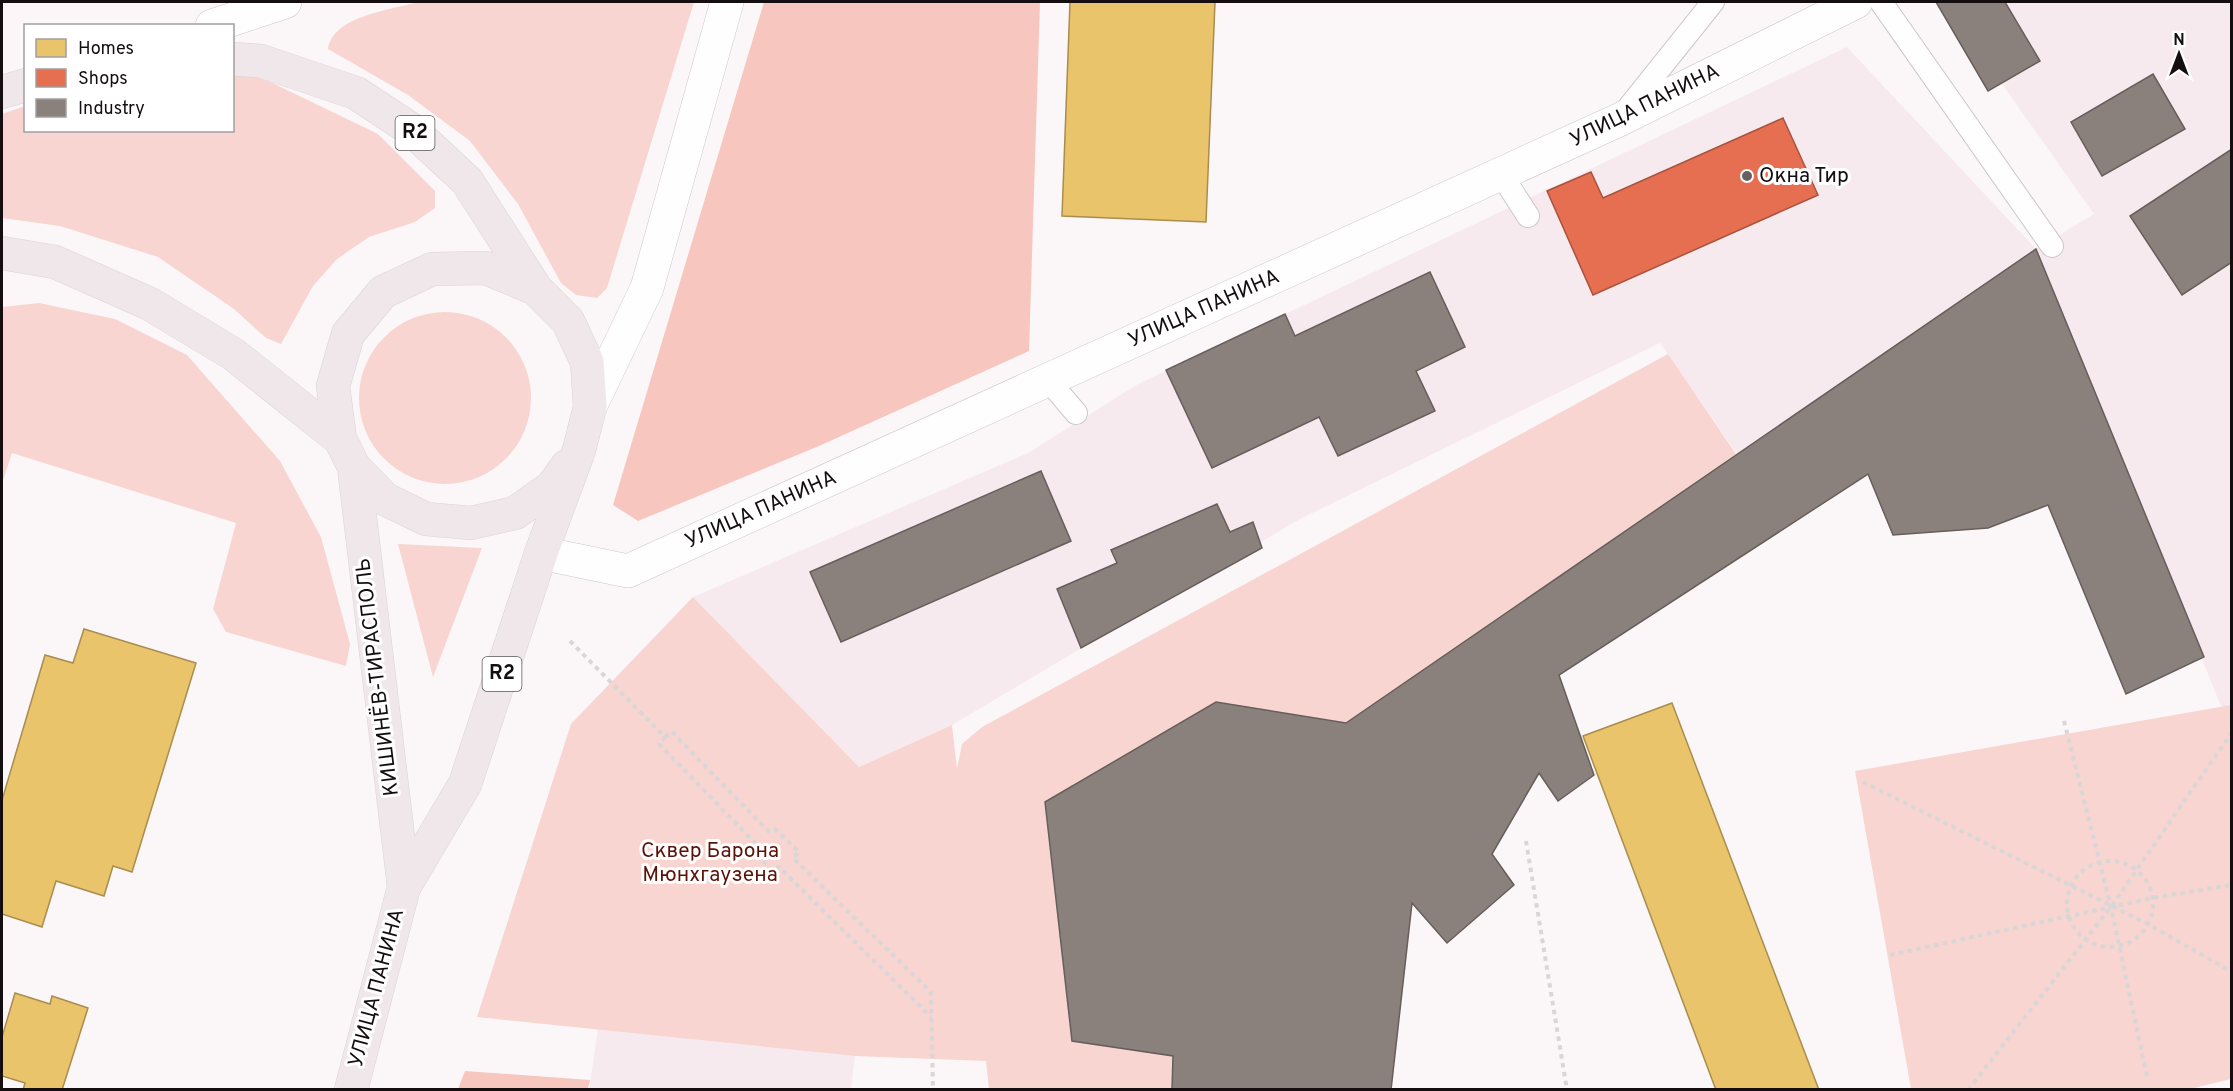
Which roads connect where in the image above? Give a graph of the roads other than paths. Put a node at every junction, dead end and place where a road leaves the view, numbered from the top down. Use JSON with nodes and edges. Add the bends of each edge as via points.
{"nodes":[{"id":1,"x":285,"y":2,"type":"edge"},
{"id":2,"x":727,"y":2,"type":"edge"},
{"id":3,"x":1713,"y":2,"type":"edge"},
{"id":4,"x":1856,"y":2,"type":"edge"},
{"id":5,"x":1881,"y":2,"type":"edge"},
{"id":6,"x":218,"y":24,"type":"edge"},
{"id":7,"x":234,"y":58,"type":"edge"},
{"id":8,"x":24,"y":86,"type":"edge"},
{"id":9,"x":2,"y":92,"type":"edge"},
{"id":10,"x":1619,"y":120,"type":"junction"},
{"id":11,"x":1501,"y":174,"type":"junction"},
{"id":12,"x":1528,"y":216,"type":"dead end"},
{"id":13,"x":2052,"y":246,"type":"dead end"},
{"id":14,"x":2,"y":253,"type":"edge"},
{"id":15,"x":536,"y":289,"type":"junction"},
{"id":16,"x":1048,"y":380,"type":"junction"},
{"id":17,"x":590,"y":407,"type":"junction"},
{"id":18,"x":1076,"y":412,"type":"dead end"},
{"id":19,"x":579,"y":450,"type":"junction"},
{"id":20,"x":347,"y":453,"type":"junction"},
{"id":21,"x":541,"y":554,"type":"junction"},
{"id":22,"x":404,"y":887,"type":"junction"},
{"id":23,"x":351,"y":1089,"type":"edge"}],
"edges":[{"from":1,"to":6,"type":"street"},
{"from":2,"to":17,"type":"street","via":[[647,288]]},
{"from":3,"to":10,"type":"lane"},
{"from":4,"to":10,"type":"street","name":"УЛИЦА ПАНИНА"},
{"from":5,"to":13,"type":"lane"},
{"from":7,"to":15,"type":"main road","number":"R2","via":[[261,61],[356,93],[412,130],[467,181]]},
{"from":8,"to":9,"type":"main road"},
{"from":10,"to":11,"type":"street","name":"УЛИЦА ПАНИНА"},
{"from":11,"to":12,"type":"lane"},
{"from":11,"to":16,"type":"street","name":"УЛИЦА ПАНИНА"},
{"from":14,"to":20,"type":"main road","via":[[55,262],[150,304],[233,354]]},
{"from":15,"to":17,"type":"main road","number":"R2","via":[[568,321],[587,362]]},
{"from":15,"to":20,"type":"main road","name":"КИШИНЁВ-ТИРАСПОЛЬ","via":[[486,268],[432,269],[383,292],[348,334],[333,386]]},
{"from":16,"to":18,"type":"lane"},
{"from":16,"to":21,"type":"street","name":"УЛИЦА ПАНИНА","via":[[628,571]]},
{"from":17,"to":19,"type":"main road","number":"R2"},
{"from":19,"to":20,"type":"main road","via":[[552,487],[515,513],[471,523],[426,519],[385,499]]},
{"from":19,"to":21,"type":"main road","number":"R2"},
{"from":20,"to":22,"type":"main road","name":"КИШИНЁВ-ТИРАСПОЛЬ","number":"R2"},
{"from":21,"to":22,"type":"main road","number":"R2","via":[[465,784]]},
{"from":22,"to":23,"type":"main road","name":"УЛИЦА ПАНИНА","number":"R2"}]}
